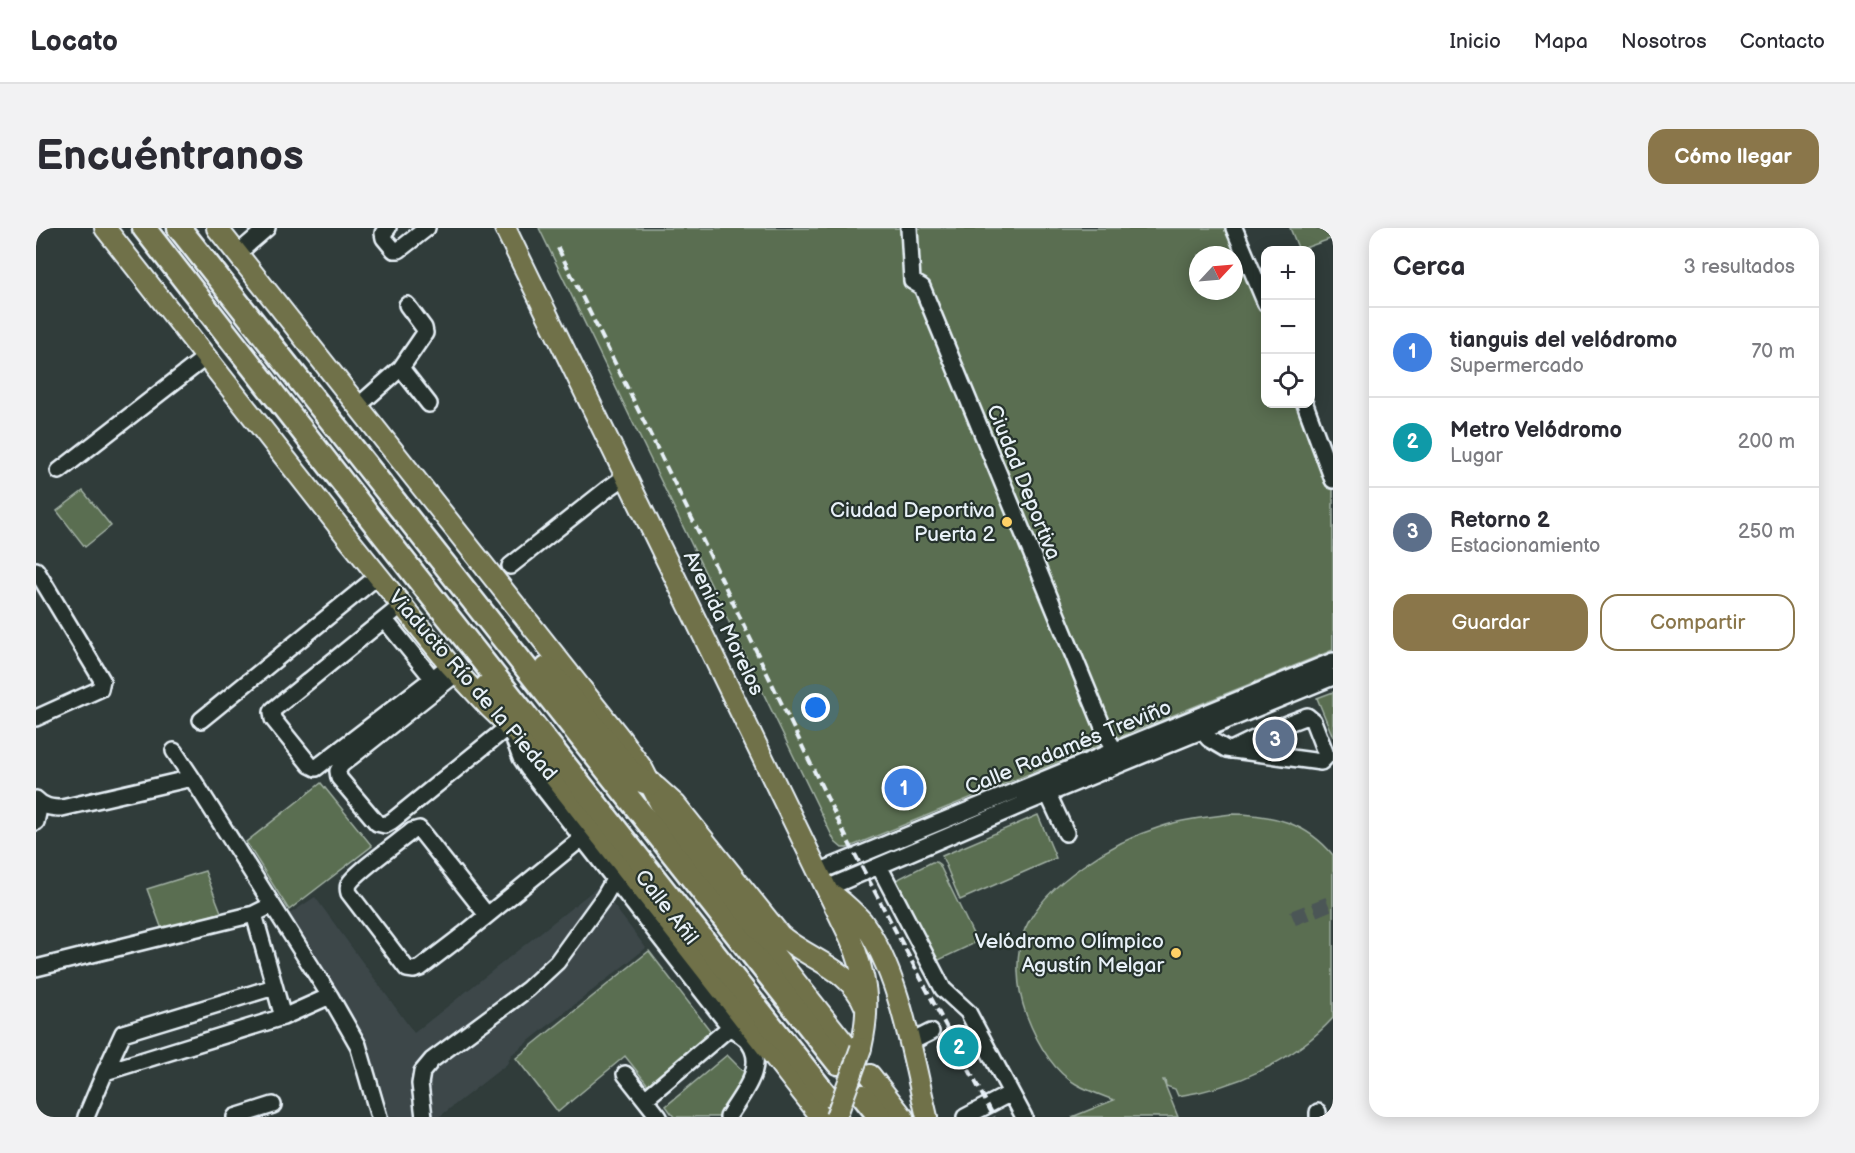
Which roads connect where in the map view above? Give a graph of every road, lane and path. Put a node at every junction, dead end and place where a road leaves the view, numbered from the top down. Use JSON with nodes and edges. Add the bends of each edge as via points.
{"nodes":[{"id":1,"x":105,"y":228,"type":"edge"},
{"id":2,"x":144,"y":228,"type":"edge"},
{"id":3,"x":178,"y":228,"type":"edge"},
{"id":4,"x":217,"y":228,"type":"edge"},
{"id":5,"x":267,"y":228,"type":"edge"},
{"id":6,"x":388,"y":228,"type":"edge"},
{"id":7,"x":427,"y":228,"type":"edge"},
{"id":8,"x":505,"y":228,"type":"edge"},
{"id":9,"x":909,"y":228,"type":"edge"},
{"id":10,"x":1234,"y":228,"type":"edge"},
{"id":11,"x":237,"y":254,"type":"junction"},
{"id":12,"x":1264,"y":300,"type":"edge"},
{"id":13,"x":406,"y":305,"type":"dead end"},
{"id":14,"x":206,"y":357,"type":"junction"},
{"id":15,"x":401,"y":368,"type":"junction"},
{"id":16,"x":429,"y":404,"type":"dead end"},
{"id":17,"x":357,"y":407,"type":"junction"},
{"id":18,"x":1306,"y":408,"type":"edge"},
{"id":19,"x":59,"y":471,"type":"dead end"},
{"id":20,"x":626,"y":476,"type":"junction"},
{"id":21,"x":1333,"y":480,"type":"edge"},
{"id":22,"x":422,"y":535,"type":"junction"},
{"id":23,"x":510,"y":566,"type":"dead end"},
{"id":24,"x":36,"y":570,"type":"edge"},
{"id":25,"x":378,"y":576,"type":"junction"},
{"id":26,"x":418,"y":579,"type":"junction"},
{"id":27,"x":402,"y":605,"type":"junction"},
{"id":28,"x":385,"y":620,"type":"junction"},
{"id":29,"x":1333,"y":661,"type":"edge"},
{"id":30,"x":453,"y":669,"type":"junction"},
{"id":31,"x":1333,"y":677,"type":"edge"},
{"id":32,"x":433,"y":678,"type":"junction"},
{"id":33,"x":36,"y":718,"type":"edge"},
{"id":34,"x":201,"y":720,"type":"dead end"},
{"id":35,"x":1199,"y":724,"type":"junction"},
{"id":36,"x":509,"y":726,"type":"junction"},
{"id":37,"x":1231,"y":750,"type":"junction"},
{"id":38,"x":174,"y":751,"type":"dead end"},
{"id":39,"x":1114,"y":751,"type":"junction"},
{"id":40,"x":192,"y":777,"type":"junction"},
{"id":41,"x":651,"y":784,"type":"junction"},
{"id":42,"x":1048,"y":794,"type":"junction"},
{"id":43,"x":1025,"y":796,"type":"junction"},
{"id":44,"x":38,"y":802,"type":"edge"},
{"id":45,"x":36,"y":822,"type":"edge"},
{"id":46,"x":1066,"y":833,"type":"dead end"},
{"id":47,"x":582,"y":838,"type":"junction"},
{"id":48,"x":879,"y":866,"type":"junction"},
{"id":49,"x":615,"y":878,"type":"junction"},
{"id":50,"x":823,"y":880,"type":"junction"},
{"id":51,"x":272,"y":905,"type":"junction"},
{"id":52,"x":254,"y":914,"type":"junction"},
{"id":53,"x":487,"y":915,"type":"junction"},
{"id":54,"x":36,"y":968,"type":"edge"},
{"id":55,"x":274,"y":987,"type":"junction"},
{"id":56,"x":330,"y":996,"type":"junction"},
{"id":57,"x":867,"y":1012,"type":"junction"},
{"id":58,"x":283,"y":1017,"type":"junction"},
{"id":59,"x":730,"y":1027,"type":"junction"},
{"id":60,"x":930,"y":1032,"type":"dead end"},
{"id":61,"x":909,"y":1043,"type":"junction"},
{"id":62,"x":848,"y":1052,"type":"junction"},
{"id":63,"x":105,"y":1072,"type":"junction"},
{"id":64,"x":625,"y":1074,"type":"dead end"},
{"id":65,"x":866,"y":1086,"type":"joint"},
{"id":66,"x":1011,"y":1093,"type":"junction"},
{"id":67,"x":645,"y":1099,"type":"junction"},
{"id":68,"x":273,"y":1106,"type":"dead end"},
{"id":69,"x":827,"y":1109,"type":"edge"},
{"id":70,"x":86,"y":1117,"type":"edge"},
{"id":71,"x":235,"y":1117,"type":"edge"},
{"id":72,"x":379,"y":1117,"type":"edge"},
{"id":73,"x":424,"y":1117,"type":"edge"},
{"id":74,"x":659,"y":1117,"type":"edge"},
{"id":75,"x":728,"y":1117,"type":"edge"},
{"id":76,"x":880,"y":1117,"type":"edge"},
{"id":77,"x":903,"y":1117,"type":"edge"},
{"id":78,"x":927,"y":1117,"type":"edge"},
{"id":79,"x":965,"y":1117,"type":"edge"},
{"id":80,"x":1024,"y":1117,"type":"edge"}],
"edges":[{"from":1,"to":14,"type":"main road","name":"Viaducto Río de la Piedad"},
{"from":2,"to":26,"type":"highway","name":"Viaducto Río de la Piedad"},
{"from":3,"to":22,"type":"highway"},
{"from":4,"to":11,"type":"main road"},
{"from":5,"to":11,"type":"street"},
{"from":6,"to":7,"type":"street","via":[[384,238],[394,250],[399,250]]},
{"from":8,"to":20,"type":"main road","name":"Avenida Morelos"},
{"from":9,"to":39,"type":"street","name":"Ciudad Deportiva","via":[[912,281],[922,287]]},
{"from":10,"to":12,"type":"street"},
{"from":11,"to":17,"type":"main road"},
{"from":13,"to":15,"type":"street","via":[[425,333]]},
{"from":14,"to":19,"type":"street"},
{"from":14,"to":25,"type":"main road","name":"Viaducto Río de la Piedad"},
{"from":15,"to":16,"type":"street"},
{"from":15,"to":17,"type":"street"},
{"from":17,"to":41,"type":"main road","via":[[621,739]]},
{"from":18,"to":21,"type":"street"},
{"from":20,"to":23,"type":"street"},
{"from":20,"to":50,"type":"main road","name":"Avenida Morelos"},
{"from":22,"to":41,"type":"highway","via":[[498,611],[629,770]]},
{"from":22,"to":62,"type":"highway"},
{"from":24,"to":33,"type":"street","via":[[102,680],[100,688]]},
{"from":25,"to":27,"type":"main road","name":"Viaducto Río de la Piedad"},
{"from":25,"to":34,"type":"street"},
{"from":26,"to":36,"type":"highway","via":[[432,607],[502,708]]},
{"from":26,"to":69,"type":"highway","name":"Viaducto Río de la Piedad"},
{"from":27,"to":28,"type":"street"},
{"from":27,"to":30,"type":"main road","name":"Viaducto Río de la Piedad"},
{"from":28,"to":32,"type":"street"},
{"from":28,"to":32,"type":"street","via":[[274,709],[273,719],[287,738],[316,768]]},
{"from":29,"to":35,"type":"street","name":"Calle Radamés Treviño"},
{"from":30,"to":32,"type":"street"},
{"from":30,"to":36,"type":"main road","name":"Viaducto Río de la Piedad"},
{"from":30,"to":36,"type":"street","via":[[340,765],[339,778],[377,823],[385,825],[392,821]]},
{"from":31,"to":35,"type":"street","name":"Calle Radamés Treviño"},
{"from":35,"to":37,"type":"street","via":[[1212,741]]},
{"from":35,"to":39,"type":"street","name":"Calle Radamés Treviño"},
{"from":35,"to":42,"type":"street","name":"Calle Radamés Treviño"},
{"from":36,"to":47,"type":"street","name":"Calle Añil","via":[[521,758]]},
{"from":36,"to":69,"type":"main road","name":"Viaducto Río de la Piedad","via":[[532,748]]},
{"from":37,"to":37,"type":"street","via":[[1307,717],[1325,758],[1316,762]]},
{"from":38,"to":40,"type":"street"},
{"from":39,"to":43,"type":"street","name":"Calle Radamés Treviño"},
{"from":40,"to":44,"type":"street","via":[[62,808]]},
{"from":40,"to":51,"type":"street"},
{"from":41,"to":57,"type":"main road","via":[[676,805],[780,935],[846,979],[858,992]]},
{"from":41,"to":62,"type":"main road","via":[[670,823]]},
{"from":42,"to":43,"type":"street","name":"Calle Radamés Treviño"},
{"from":42,"to":46,"type":"street"},
{"from":43,"to":48,"type":"street","name":"Calle Radamés Treviño"},
{"from":43,"to":50,"type":"street","name":"Calle Radamés Treviño"},
{"from":44,"to":45,"type":"street"},
{"from":47,"to":49,"type":"street","name":"Calle Añil"},
{"from":47,"to":53,"type":"street"},
{"from":48,"to":50,"type":"street","name":"Calle Radamés Treviño"},
{"from":48,"to":66,"type":"street","via":[[943,989],[968,1012]]},
{"from":49,"to":59,"type":"street","name":"Calle Añil"},
{"from":49,"to":73,"type":"street","via":[[557,962],[422,1072]]},
{"from":50,"to":57,"type":"main road","name":"Avenida Morelos","via":[[861,966]]},
{"from":50,"to":61,"type":"main road","via":[[876,943],[895,987]]},
{"from":51,"to":52,"type":"street"},
{"from":51,"to":56,"type":"street"},
{"from":52,"to":54,"type":"street"},
{"from":52,"to":55,"type":"street"},
{"from":53,"to":53,"type":"street","via":[[420,968],[407,969],[349,893],[349,883],[419,829]]},
{"from":55,"to":58,"type":"street"},
{"from":55,"to":63,"type":"street","via":[[123,1033]]},
{"from":56,"to":58,"type":"street"},
{"from":56,"to":72,"type":"street","via":[[358,1045]]},
{"from":57,"to":62,"type":"main road","name":"Avenida Morelos"},
{"from":58,"to":63,"type":"street"},
{"from":59,"to":67,"type":"street"},
{"from":59,"to":75,"type":"street","name":"Calle Añil","via":[[750,1044],[756,1064]]},
{"from":60,"to":61,"type":"street"},
{"from":61,"to":78,"type":"main road"},
{"from":62,"to":69,"type":"main road","bridge":true},
{"from":63,"to":70,"type":"street"},
{"from":64,"to":67,"type":"street"},
{"from":65,"to":76,"type":"highway"},
{"from":65,"to":77,"type":"main road"},
{"from":66,"to":79,"type":"street"},
{"from":66,"to":80,"type":"street"},
{"from":67,"to":74,"type":"street"},
{"from":68,"to":71,"type":"street"}]}
